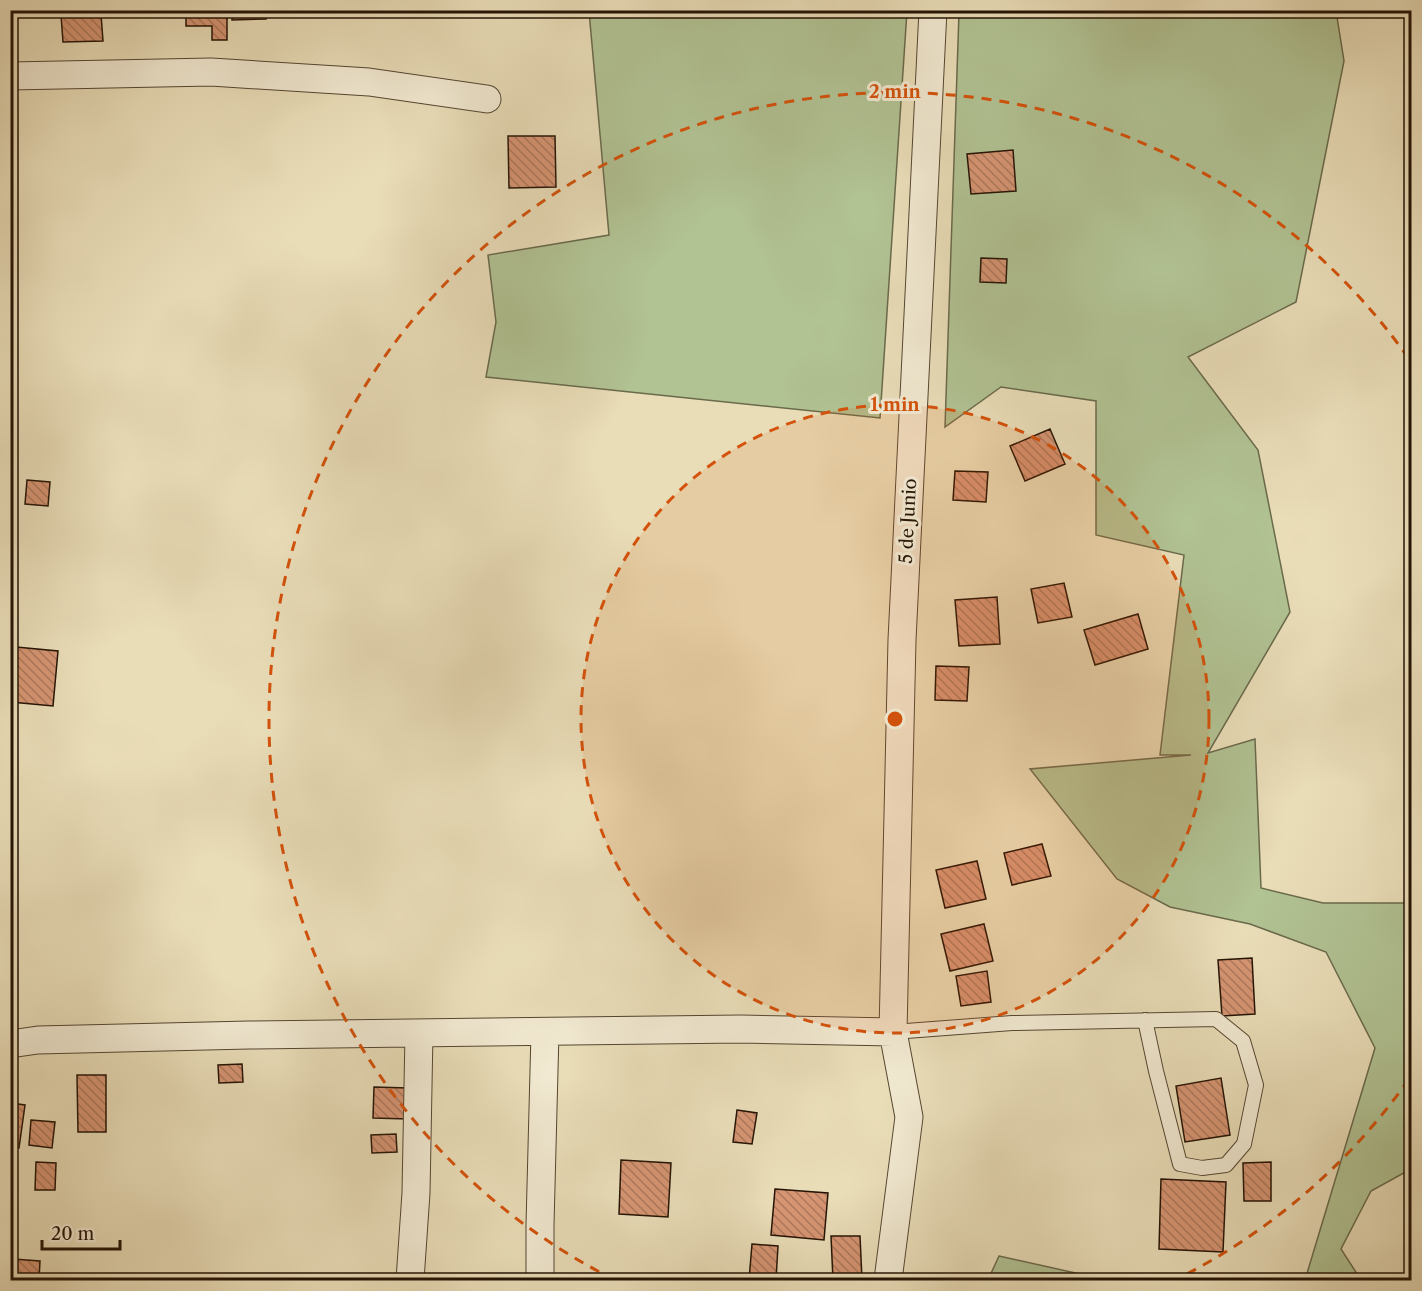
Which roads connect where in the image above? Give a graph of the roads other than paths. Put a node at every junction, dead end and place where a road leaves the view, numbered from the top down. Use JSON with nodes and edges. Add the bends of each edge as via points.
{"nodes":[{"id":1,"x":933,"y":10,"type":"edge"},
{"id":2,"x":10,"y":76,"type":"edge"},
{"id":3,"x":487,"y":99,"type":"dead end"},
{"id":4,"x":1145,"y":1020,"type":"junction"},
{"id":5,"x":545,"y":1032,"type":"junction"},
{"id":6,"x":893,"y":1032,"type":"junction"},
{"id":7,"x":419,"y":1033,"type":"junction"},
{"id":8,"x":10,"y":1044,"type":"edge"},
{"id":9,"x":410,"y":1281,"type":"edge"},
{"id":10,"x":540,"y":1281,"type":"edge"},
{"id":11,"x":888,"y":1281,"type":"edge"}],
"edges":[{"from":1,"to":6,"type":"street","name":"5 de Junio","via":[[902,640]]},
{"from":2,"to":3,"type":"street","via":[[211,72],[369,82]]},
{"from":4,"to":4,"type":"lane","via":[[1216,1019],[1243,1041],[1256,1085],[1244,1144],[1226,1165],[1202,1168],[1180,1164]]},
{"from":4,"to":6,"type":"lane","via":[[1012,1023]]},
{"from":5,"to":6,"type":"street"},
{"from":5,"to":7,"type":"street"},
{"from":5,"to":10,"type":"street"},
{"from":6,"to":11,"type":"street","name":"5 de Junio","via":[[909,1117]]},
{"from":7,"to":8,"type":"street","via":[[38,1040]]},
{"from":7,"to":9,"type":"street"}]}
